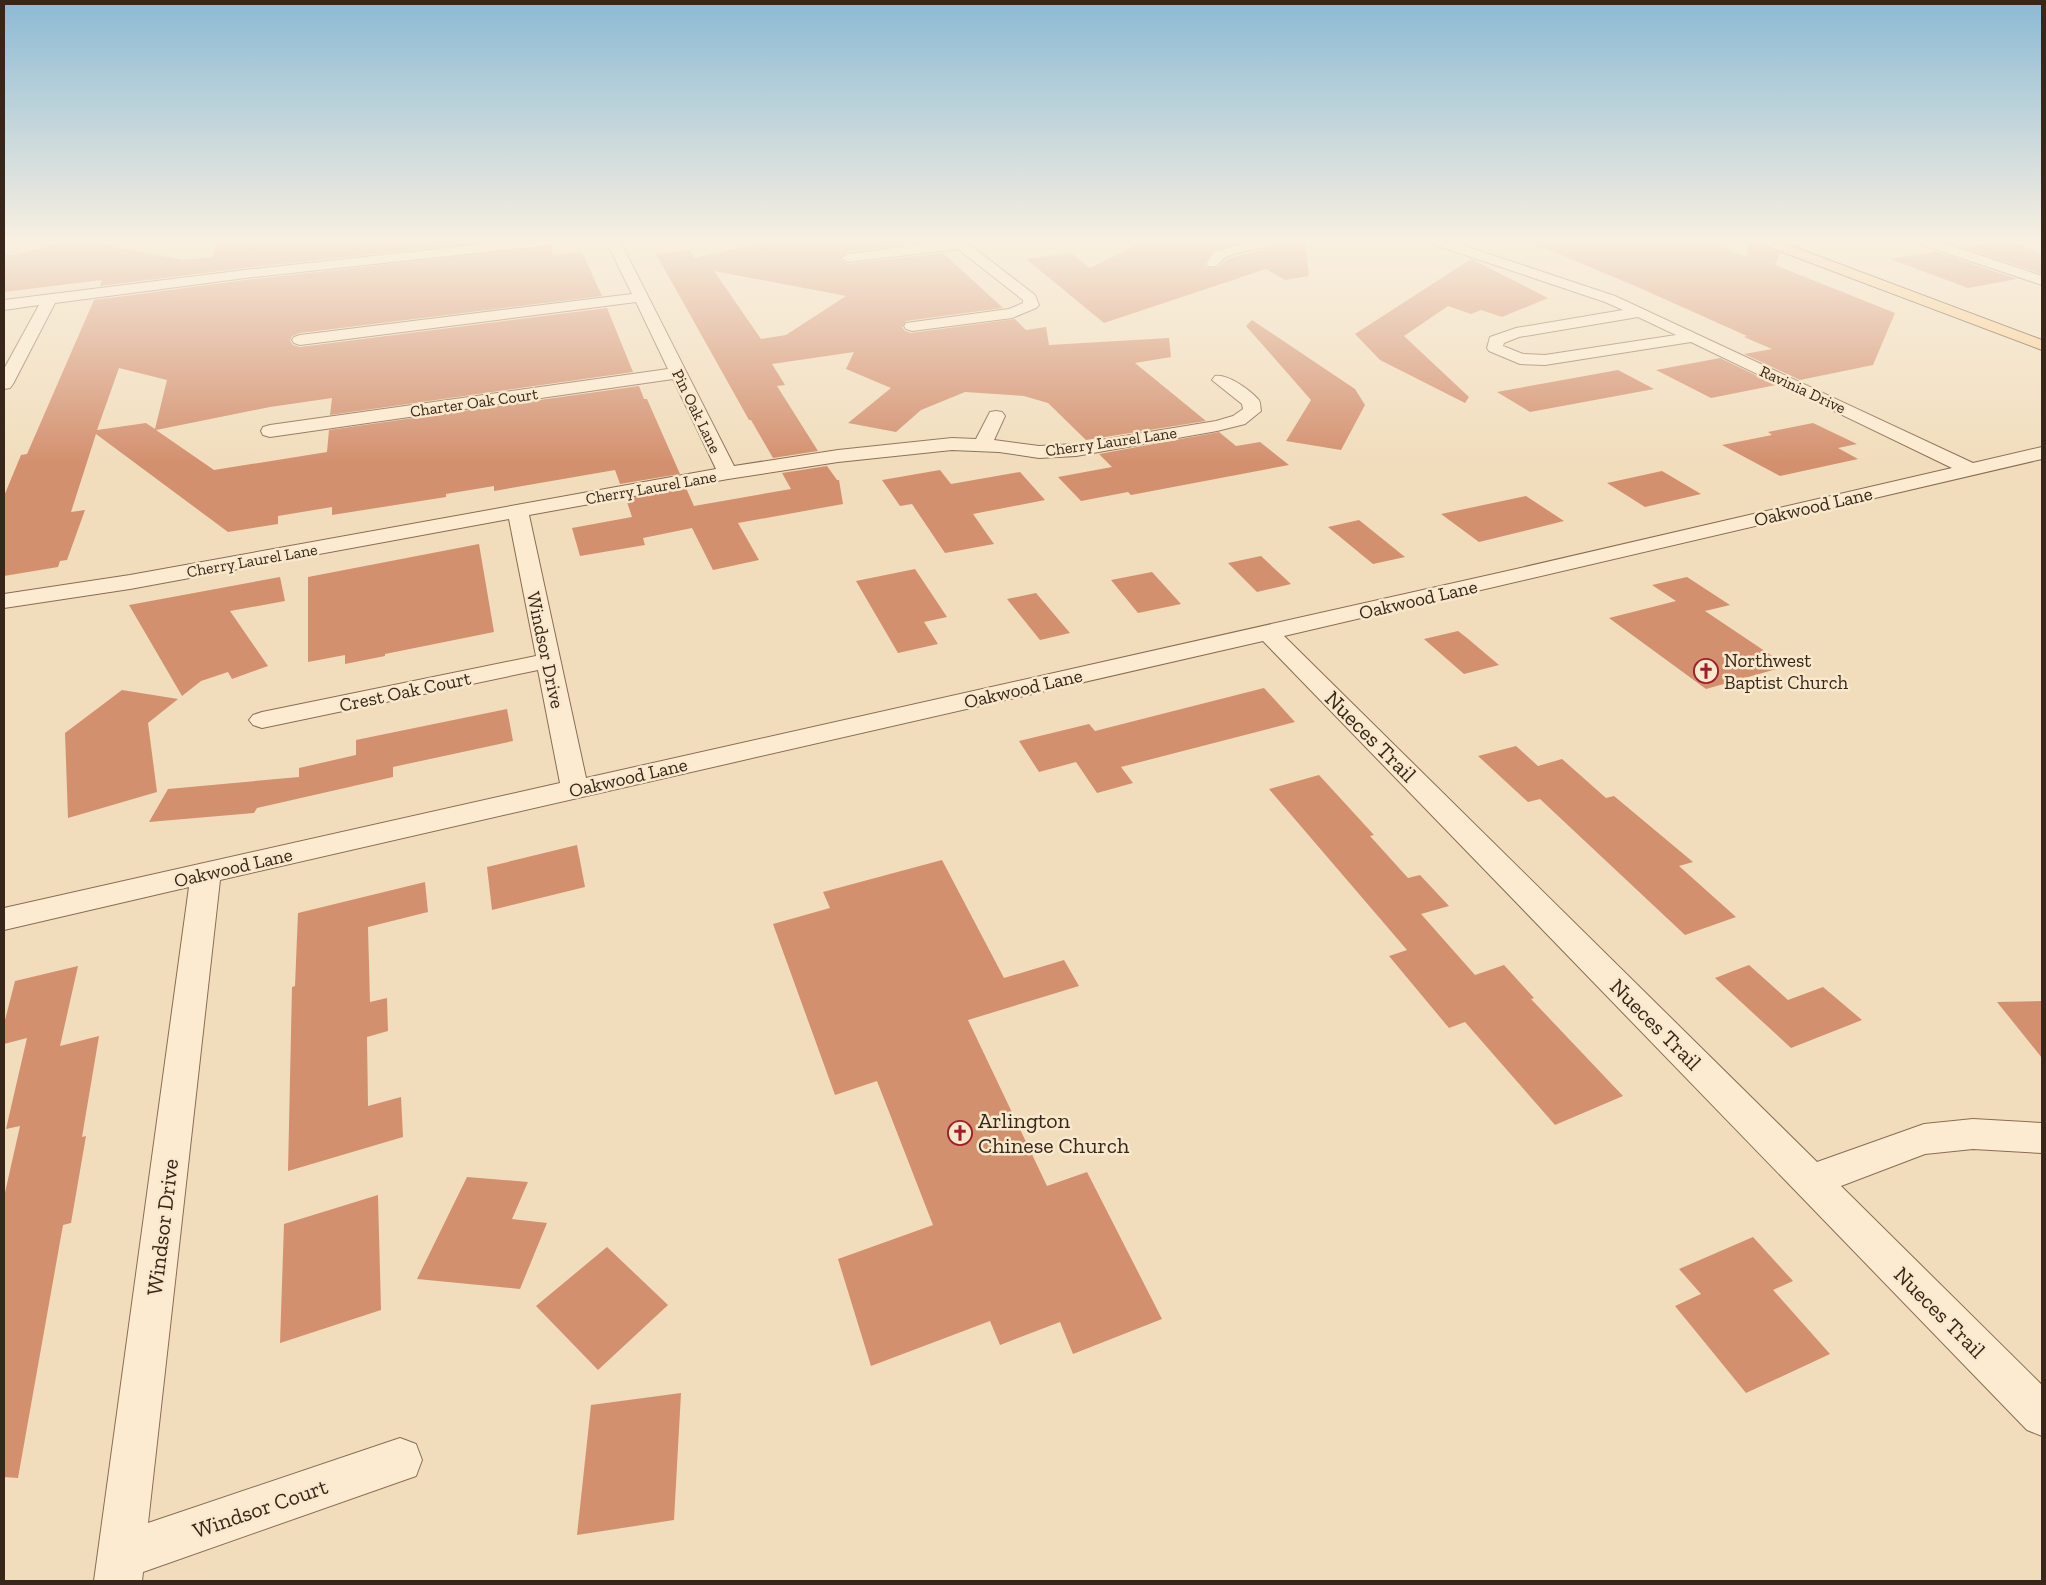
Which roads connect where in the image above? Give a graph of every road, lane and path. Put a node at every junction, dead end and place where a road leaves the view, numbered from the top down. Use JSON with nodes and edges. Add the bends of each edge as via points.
{"nodes":[{"id":1,"x":41,"y":315,"type":"edge"},
{"id":2,"x":498,"y":315,"type":"edge"},
{"id":3,"x":649,"y":315,"type":"edge"},
{"id":4,"x":997,"y":315,"type":"edge"},
{"id":5,"x":1622,"y":315,"type":"edge"},
{"id":6,"x":1646,"y":315,"type":"edge"},
{"id":7,"x":1962,"y":315,"type":"edge"},
{"id":8,"x":912,"y":326,"type":"dead end"},
{"id":9,"x":1693,"y":337,"type":"junction"},
{"id":10,"x":300,"y":340,"type":"dead end"},
{"id":11,"x":2042,"y":345,"type":"edge"},
{"id":12,"x":678,"y":373,"type":"junction"},
{"id":13,"x":1221,"y":380,"type":"dead end"},
{"id":14,"x":4,"y":384,"type":"edge"},
{"id":15,"x":996,"y":416,"type":"dead end"},
{"id":16,"x":270,"y":431,"type":"dead end"},
{"id":17,"x":982,"y":445,"type":"junction"},
{"id":18,"x":2042,"y":453,"type":"edge"},
{"id":19,"x":1971,"y":468,"type":"junction"},
{"id":20,"x":728,"y":473,"type":"junction"},
{"id":21,"x":518,"y":511,"type":"junction"},
{"id":22,"x":4,"y":601,"type":"edge"},
{"id":23,"x":1268,"y":633,"type":"junction"},
{"id":24,"x":547,"y":661,"type":"junction"},
{"id":25,"x":262,"y":720,"type":"dead end"},
{"id":26,"x":575,"y":789,"type":"junction"},
{"id":27,"x":206,"y":873,"type":"junction"},
{"id":28,"x":4,"y":919,"type":"edge"},
{"id":29,"x":2042,"y":1138,"type":"edge"},
{"id":30,"x":1811,"y":1180,"type":"junction"},
{"id":31,"x":2042,"y":1415,"type":"edge"},
{"id":32,"x":400,"y":1460,"type":"dead end"},
{"id":33,"x":120,"y":1568,"type":"edge"}],
"edges":[{"from":1,"to":14,"type":"street"},
{"from":2,"to":10,"type":"street"},
{"from":3,"to":12,"type":"street","name":"Pin Oak Lane"},
{"from":4,"to":8,"type":"street"},
{"from":5,"to":9,"type":"street","via":[[1516,333],[1496,340],[1496,348],[1520,359],[1545,360]]},
{"from":6,"to":9,"type":"street","name":"Ravinia Drive"},
{"from":7,"to":11,"type":"main road"},
{"from":9,"to":19,"type":"street","name":"Ravinia Drive"},
{"from":12,"to":16,"type":"street","name":"Charter Oak Court"},
{"from":12,"to":20,"type":"street","name":"Pin Oak Lane"},
{"from":13,"to":17,"type":"street","name":"Cherry Laurel Lane","via":[[1251,402],[1252,411],[1240,420],[1076,450],[1039,452]]},
{"from":15,"to":17,"type":"street"},
{"from":17,"to":20,"type":"street","name":"Cherry Laurel Lane","via":[[895,449]]},
{"from":18,"to":19,"type":"street","name":"Oakwood Lane"},
{"from":19,"to":23,"type":"street","name":"Oakwood Lane"},
{"from":20,"to":21,"type":"street","name":"Cherry Laurel Lane"},
{"from":21,"to":22,"type":"street","name":"Cherry Laurel Lane","via":[[130,582]]},
{"from":21,"to":24,"type":"street","name":"Windsor Drive"},
{"from":23,"to":26,"type":"street","name":"Oakwood Lane"},
{"from":23,"to":30,"type":"street","name":"Nueces Trail"},
{"from":24,"to":25,"type":"street","name":"Crest Oak Court"},
{"from":24,"to":26,"type":"street","name":"Windsor Drive"},
{"from":26,"to":27,"type":"street","name":"Oakwood Lane"},
{"from":27,"to":28,"type":"street","name":"Oakwood Lane"},
{"from":27,"to":33,"type":"street","name":"Windsor Drive"},
{"from":29,"to":30,"type":"street","via":[[1973,1134],[1924,1139]]},
{"from":30,"to":31,"type":"street","name":"Nueces Trail"},
{"from":32,"to":33,"type":"street","name":"Windsor Court"}]}
